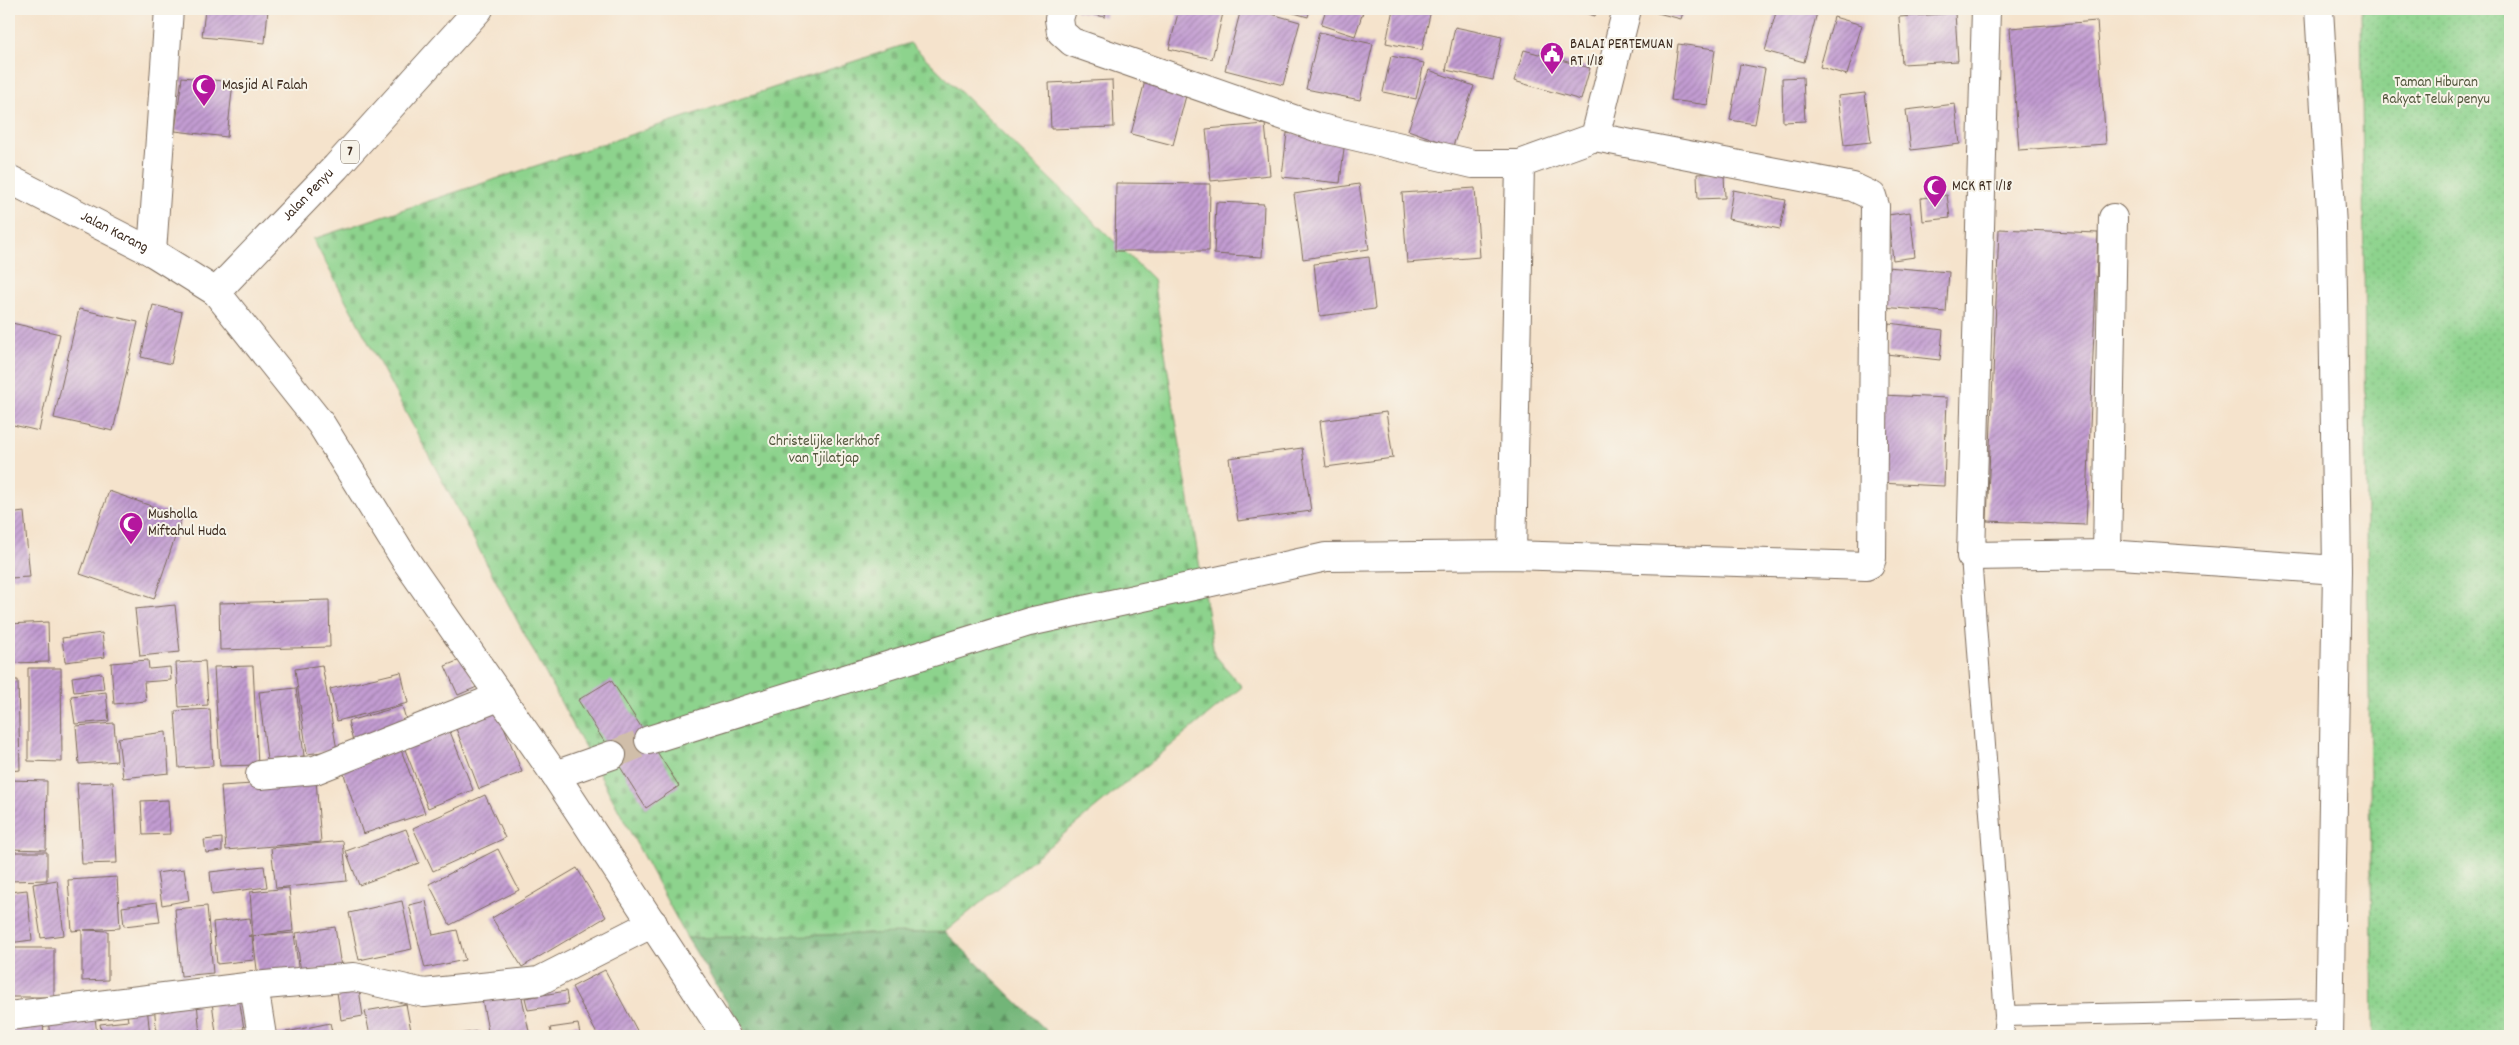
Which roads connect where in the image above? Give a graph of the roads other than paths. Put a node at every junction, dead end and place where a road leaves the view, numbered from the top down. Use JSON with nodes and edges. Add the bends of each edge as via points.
{"nodes":[{"id":1,"x":169,"y":9,"type":"edge"},
{"id":2,"x":479,"y":9,"type":"edge"},
{"id":3,"x":1062,"y":9,"type":"edge"},
{"id":4,"x":1627,"y":9,"type":"edge"},
{"id":5,"x":1986,"y":9,"type":"edge"},
{"id":6,"x":2319,"y":9,"type":"edge"},
{"id":7,"x":1595,"y":137,"type":"junction"},
{"id":8,"x":1520,"y":164,"type":"junction"},
{"id":9,"x":9,"y":179,"type":"edge"},
{"id":10,"x":2113,"y":218,"type":"dead end"},
{"id":11,"x":152,"y":252,"type":"junction"},
{"id":12,"x":216,"y":292,"type":"junction"},
{"id":13,"x":1512,"y":554,"type":"junction"},
{"id":14,"x":2108,"y":554,"type":"junction"},
{"id":15,"x":1971,"y":556,"type":"junction"},
{"id":16,"x":2337,"y":570,"type":"junction"},
{"id":17,"x":501,"y":696,"type":"junction"},
{"id":18,"x":649,"y":740,"type":"tunnel mouth"},
{"id":19,"x":612,"y":755,"type":"tunnel mouth"},
{"id":20,"x":260,"y":775,"type":"dead end"},
{"id":21,"x":555,"y":775,"type":"junction"},
{"id":22,"x":654,"y":923,"type":"junction"},
{"id":23,"x":254,"y":986,"type":"junction"},
{"id":24,"x":2330,"y":1008,"type":"junction"},
{"id":25,"x":9,"y":1016,"type":"edge"},
{"id":26,"x":2005,"y":1016,"type":"junction"},
{"id":27,"x":262,"y":1036,"type":"edge"},
{"id":28,"x":726,"y":1036,"type":"edge"},
{"id":29,"x":2003,"y":1036,"type":"edge"},
{"id":30,"x":2329,"y":1036,"type":"edge"}],
"edges":[{"from":1,"to":11,"type":"main road"},
{"from":2,"to":12,"type":"main road","name":"Jalan Penyu","number":"7","via":[[336,167]]},
{"from":3,"to":8,"type":"main road","via":[[1059,19],[1061,32],[1072,42],[1316,127],[1473,164]]},
{"from":4,"to":7,"type":"main road"},
{"from":5,"to":15,"type":"main road"},
{"from":6,"to":16,"type":"main road","via":[[2332,226]]},
{"from":7,"to":8,"type":"main road"},
{"from":7,"to":13,"type":"main road","via":[[1853,187],[1872,196],[1875,206],[1875,304],[1872,558],[1866,566]]},
{"from":8,"to":13,"type":"main road"},
{"from":9,"to":11,"type":"main road","name":"Jalan Karang"},
{"from":10,"to":14,"type":"main road"},
{"from":11,"to":12,"type":"main road","name":"Jalan Karang"},
{"from":12,"to":17,"type":"main road","name":"Jalan Karang","via":[[321,424],[406,560]]},
{"from":13,"to":18,"type":"main road","via":[[1326,557],[1029,622]]},
{"from":14,"to":15,"type":"main road"},
{"from":14,"to":16,"type":"main road"},
{"from":15,"to":26,"type":"lane"},
{"from":16,"to":24,"type":"main road"},
{"from":17,"to":20,"type":"main road","via":[[315,770]]},
{"from":17,"to":21,"type":"main road","name":"Jalan Karang"},
{"from":19,"to":21,"type":"main road"},
{"from":21,"to":22,"type":"main road","name":"Jalan Karang"},
{"from":22,"to":23,"type":"main road","via":[[539,982],[424,993],[354,977]]},
{"from":22,"to":28,"type":"main road","name":"Jalan Karang"},
{"from":23,"to":25,"type":"main road"},
{"from":23,"to":27,"type":"main road"},
{"from":24,"to":26,"type":"lane"},
{"from":24,"to":30,"type":"main road"},
{"from":26,"to":29,"type":"lane"}]}
